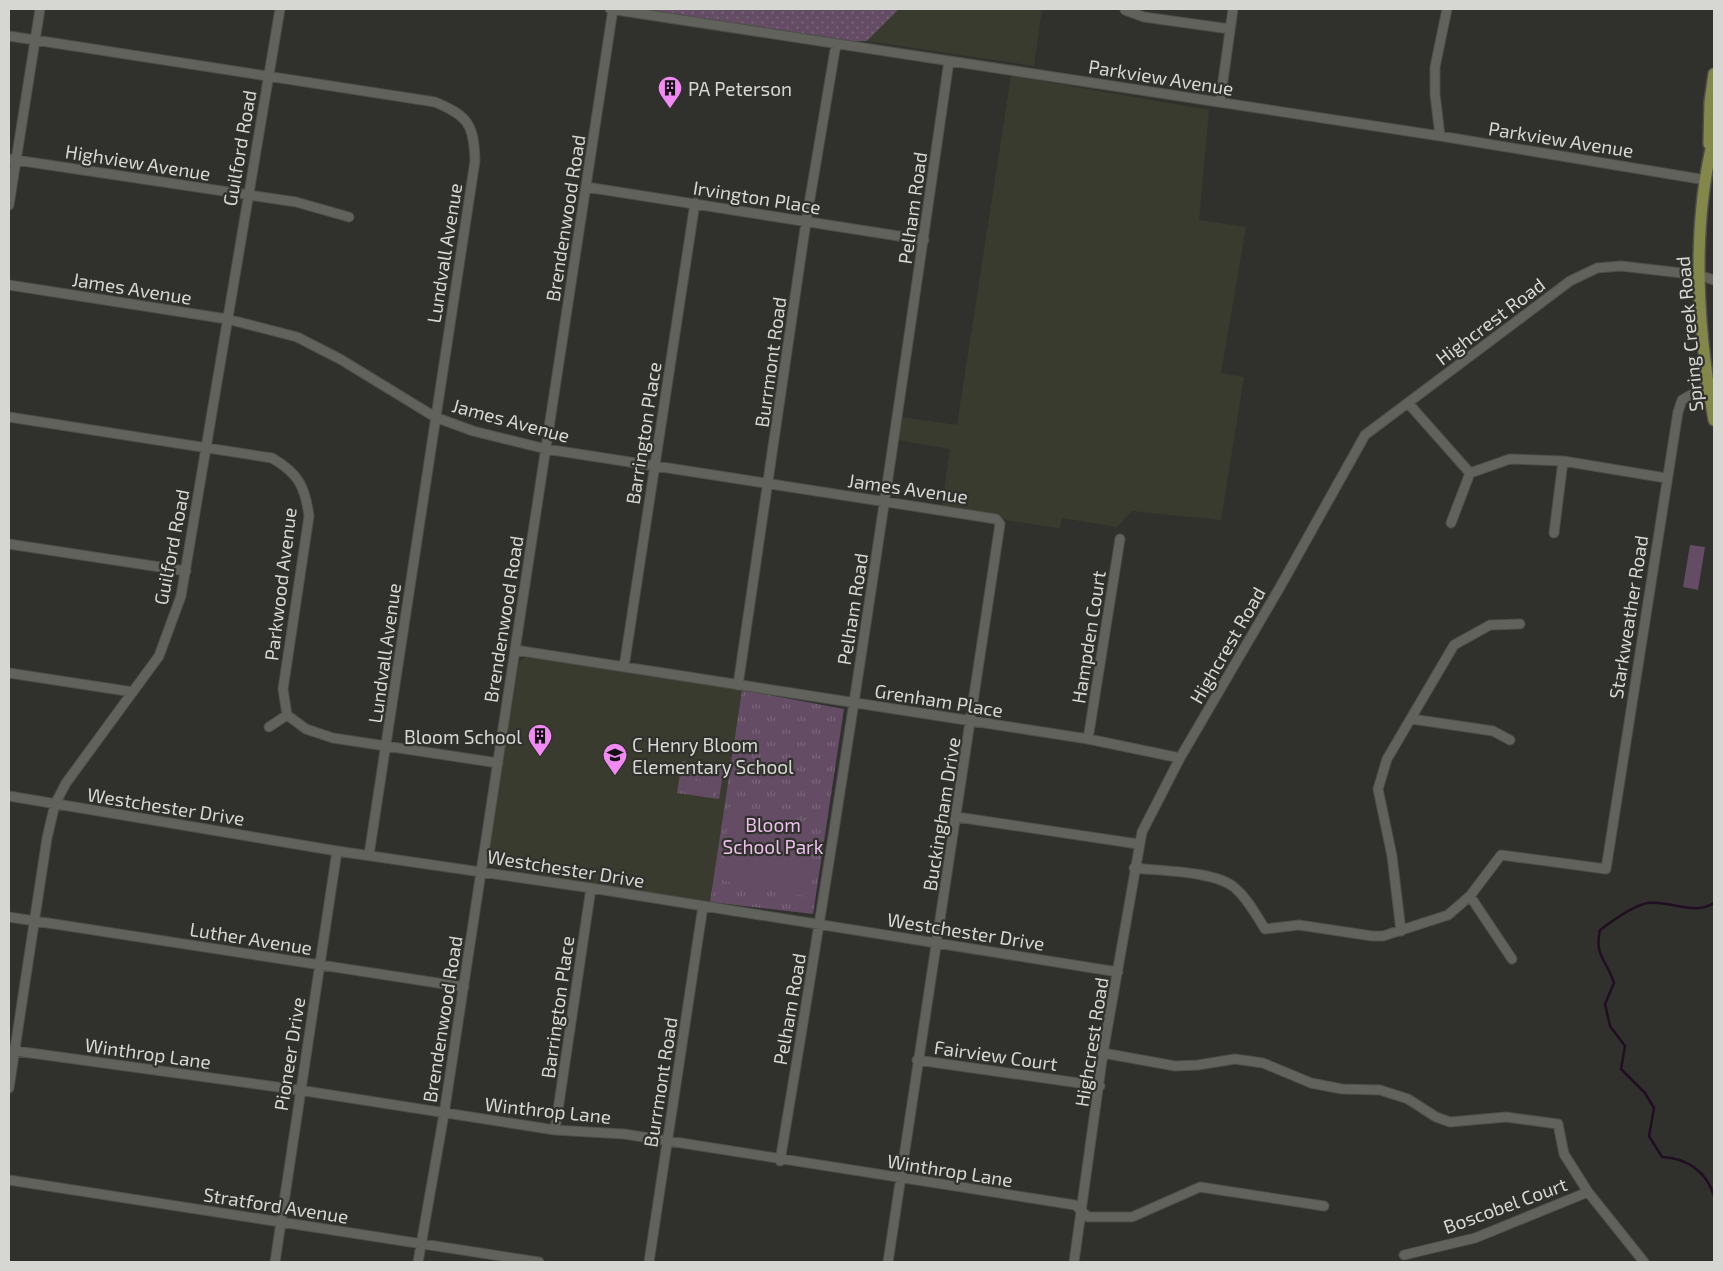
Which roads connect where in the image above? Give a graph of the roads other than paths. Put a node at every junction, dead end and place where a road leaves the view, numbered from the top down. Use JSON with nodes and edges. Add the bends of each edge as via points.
{"nodes":[{"id":1,"x":40,"y":9,"type":"edge"},
{"id":2,"x":280,"y":9,"type":"edge"},
{"id":3,"x":612,"y":9,"type":"edge"},
{"id":4,"x":1233,"y":9,"type":"edge"},
{"id":5,"x":1447,"y":9,"type":"edge"},
{"id":6,"x":1125,"y":10,"type":"edge"},
{"id":7,"x":1230,"y":29,"type":"junction"},
{"id":8,"x":9,"y":36,"type":"edge"},
{"id":9,"x":35,"y":40,"type":"junction"},
{"id":10,"x":836,"y":44,"type":"junction"},
{"id":11,"x":949,"y":61,"type":"junction"},
{"id":12,"x":1714,"y":74,"type":"edge"},
{"id":13,"x":269,"y":76,"type":"junction"},
{"id":14,"x":1220,"y":102,"type":"junction"},
{"id":15,"x":1440,"y":136,"type":"junction"},
{"id":16,"x":1714,"y":136,"type":"edge"},
{"id":17,"x":1709,"y":156,"type":"junction"},
{"id":18,"x":12,"y":159,"type":"edge"},
{"id":19,"x":1706,"y":180,"type":"junction"},
{"id":20,"x":586,"y":188,"type":"junction"},
{"id":21,"x":247,"y":194,"type":"junction"},
{"id":22,"x":695,"y":203,"type":"junction"},
{"id":23,"x":9,"y":205,"type":"edge"},
{"id":24,"x":349,"y":217,"type":"dead end"},
{"id":25,"x":806,"y":222,"type":"junction"},
{"id":26,"x":924,"y":240,"type":"junction"},
{"id":27,"x":1699,"y":275,"type":"junction"},
{"id":28,"x":1714,"y":280,"type":"edge"},
{"id":29,"x":9,"y":285,"type":"edge"},
{"id":30,"x":227,"y":320,"type":"junction"},
{"id":31,"x":1708,"y":385,"type":"junction"},
{"id":32,"x":1408,"y":403,"type":"junction"},
{"id":33,"x":9,"y":417,"type":"edge"},
{"id":34,"x":435,"y":417,"type":"junction"},
{"id":35,"x":1714,"y":420,"type":"edge"},
{"id":36,"x":205,"y":447,"type":"junction"},
{"id":37,"x":546,"y":449,"type":"junction"},
{"id":38,"x":1562,"y":461,"type":"junction"},
{"id":39,"x":654,"y":467,"type":"junction"},
{"id":40,"x":1470,"y":473,"type":"junction"},
{"id":41,"x":1666,"y":478,"type":"junction"},
{"id":42,"x":769,"y":483,"type":"junction"},
{"id":43,"x":885,"y":502,"type":"junction"},
{"id":44,"x":996,"y":519,"type":"joint"},
{"id":45,"x":1451,"y":523,"type":"dead end"},
{"id":46,"x":1554,"y":533,"type":"dead end"},
{"id":47,"x":1120,"y":539,"type":"dead end"},
{"id":48,"x":9,"y":544,"type":"edge"},
{"id":49,"x":186,"y":571,"type":"junction"},
{"id":50,"x":1520,"y":624,"type":"dead end"},
{"id":51,"x":515,"y":650,"type":"junction"},
{"id":52,"x":624,"y":667,"type":"junction"},
{"id":53,"x":9,"y":673,"type":"edge"},
{"id":54,"x":738,"y":685,"type":"junction"},
{"id":55,"x":133,"y":692,"type":"junction"},
{"id":56,"x":853,"y":703,"type":"junction"},
{"id":57,"x":287,"y":715,"type":"junction"},
{"id":58,"x":1412,"y":719,"type":"junction"},
{"id":59,"x":971,"y":722,"type":"junction"},
{"id":60,"x":269,"y":727,"type":"dead end"},
{"id":61,"x":1088,"y":739,"type":"junction"},
{"id":62,"x":1510,"y":740,"type":"dead end"},
{"id":63,"x":387,"y":746,"type":"junction"},
{"id":64,"x":1180,"y":758,"type":"junction"},
{"id":65,"x":498,"y":763,"type":"junction"},
{"id":66,"x":9,"y":796,"type":"edge"},
{"id":67,"x":55,"y":804,"type":"junction"},
{"id":68,"x":957,"y":817,"type":"junction"},
{"id":69,"x":1138,"y":844,"type":"junction"},
{"id":70,"x":336,"y":851,"type":"junction"},
{"id":71,"x":369,"y":854,"type":"junction"},
{"id":72,"x":1134,"y":868,"type":"junction"},
{"id":73,"x":482,"y":872,"type":"junction"},
{"id":74,"x":591,"y":888,"type":"junction"},
{"id":75,"x":1470,"y":896,"type":"junction"},
{"id":76,"x":703,"y":906,"type":"junction"},
{"id":77,"x":9,"y":918,"type":"edge"},
{"id":78,"x":34,"y":921,"type":"junction"},
{"id":79,"x":820,"y":924,"type":"junction"},
{"id":80,"x":1401,"y":931,"type":"junction"},
{"id":81,"x":938,"y":943,"type":"junction"},
{"id":82,"x":1512,"y":959,"type":"dead end"},
{"id":83,"x":320,"y":965,"type":"junction"},
{"id":84,"x":1118,"y":972,"type":"junction"},
{"id":85,"x":464,"y":987,"type":"junction"},
{"id":86,"x":12,"y":1050,"type":"edge"},
{"id":87,"x":1103,"y":1053,"type":"junction"},
{"id":88,"x":917,"y":1060,"type":"junction"},
{"id":89,"x":1100,"y":1086,"type":"junction"},
{"id":90,"x":9,"y":1088,"type":"edge"},
{"id":91,"x":299,"y":1090,"type":"junction"},
{"id":92,"x":444,"y":1114,"type":"junction"},
{"id":93,"x":555,"y":1130,"type":"junction"},
{"id":94,"x":668,"y":1141,"type":"junction"},
{"id":95,"x":780,"y":1161,"type":"junction"},
{"id":96,"x":901,"y":1179,"type":"junction"},
{"id":97,"x":9,"y":1180,"type":"edge"},
{"id":98,"x":1588,"y":1192,"type":"junction"},
{"id":99,"x":1324,"y":1206,"type":"dead end"},
{"id":100,"x":1082,"y":1212,"type":"junction"},
{"id":101,"x":280,"y":1223,"type":"junction"},
{"id":102,"x":420,"y":1243,"type":"junction"},
{"id":103,"x":1404,"y":1255,"type":"dead end"},
{"id":104,"x":275,"y":1262,"type":"edge"},
{"id":105,"x":418,"y":1262,"type":"edge"},
{"id":106,"x":539,"y":1262,"type":"edge"},
{"id":107,"x":649,"y":1262,"type":"edge"},
{"id":108,"x":888,"y":1262,"type":"edge"},
{"id":109,"x":1074,"y":1262,"type":"edge"},
{"id":110,"x":1644,"y":1262,"type":"edge"}],
"edges":[{"from":1,"to":9,"type":"street"},
{"from":2,"to":13,"type":"street","name":"Guilford Road"},
{"from":3,"to":10,"type":"street","name":"Parkview Avenue"},
{"from":3,"to":20,"type":"street","name":"Brendenwood Road"},
{"from":4,"to":7,"type":"street"},
{"from":5,"to":15,"type":"street","via":[[1435,66]]},
{"from":6,"to":7,"type":"street","via":[[1144,17]]},
{"from":7,"to":14,"type":"street"},
{"from":8,"to":9,"type":"street","name":"Lundvall Avenue"},
{"from":9,"to":13,"type":"street","name":"Lundvall Avenue"},
{"from":9,"to":18,"type":"street"},
{"from":10,"to":11,"type":"street","name":"Parkview Avenue"},
{"from":10,"to":25,"type":"street","name":"Burrmont Road"},
{"from":11,"to":14,"type":"street","name":"Parkview Avenue"},
{"from":11,"to":26,"type":"street","name":"Pelham Road"},
{"from":12,"to":17,"type":"main road","name":"Spring Creek Road"},
{"from":13,"to":21,"type":"street","name":"Guilford Road"},
{"from":13,"to":34,"type":"street","name":"Lundvall Avenue","via":[[435,102],[455,110],[470,123],[475,160]]},
{"from":14,"to":15,"type":"street","name":"Parkview Avenue"},
{"from":15,"to":19,"type":"street","name":"Parkview Avenue"},
{"from":16,"to":17,"type":"main road","name":"Spring Creek Road"},
{"from":17,"to":19,"type":"main road","name":"Spring Creek Road"},
{"from":18,"to":21,"type":"street","name":"Highview Avenue"},
{"from":18,"to":23,"type":"street"},
{"from":19,"to":27,"type":"main road","name":"Spring Creek Road"},
{"from":20,"to":22,"type":"street","name":"Irvington Place"},
{"from":20,"to":37,"type":"street","name":"Brendenwood Road"},
{"from":21,"to":24,"type":"street","name":"Highview Avenue","via":[[296,202]]},
{"from":21,"to":30,"type":"street","name":"Guilford Road"},
{"from":22,"to":25,"type":"street","name":"Irvington Place"},
{"from":22,"to":39,"type":"street","name":"Barrington Place"},
{"from":25,"to":26,"type":"street","name":"Irvington Place"},
{"from":25,"to":42,"type":"street","name":"Burrmont Road"},
{"from":26,"to":43,"type":"street","name":"Pelham Road"},
{"from":27,"to":28,"type":"street","name":"Highcrest Road"},
{"from":27,"to":31,"type":"main road","name":"Spring Creek Road"},
{"from":27,"to":32,"type":"street","name":"Highcrest Road","via":[[1621,266],[1597,268],[1570,281]]},
{"from":29,"to":30,"type":"street","name":"James Avenue"},
{"from":30,"to":34,"type":"street","name":"James Avenue","via":[[297,338],[340,359]]},
{"from":30,"to":36,"type":"street","name":"Guilford Road"},
{"from":31,"to":35,"type":"main road","name":"Spring Creek Road"},
{"from":31,"to":41,"type":"street","name":"Starkweather Road","via":[[1682,400]]},
{"from":32,"to":40,"type":"street"},
{"from":32,"to":64,"type":"street","name":"Highcrest Road","via":[[1365,435]]},
{"from":33,"to":36,"type":"street","name":"Parkwood Avenue"},
{"from":34,"to":37,"type":"street","name":"James Avenue","via":[[473,431]]},
{"from":34,"to":63,"type":"street","name":"Lundvall Avenue"},
{"from":36,"to":49,"type":"street","name":"Guilford Road"},
{"from":36,"to":57,"type":"street","name":"Parkwood Avenue","via":[[272,458],[299,480],[306,496],[309,516],[283,689]]},
{"from":37,"to":39,"type":"street","name":"James Avenue"},
{"from":37,"to":51,"type":"street","name":"Brendenwood Road"},
{"from":38,"to":40,"type":"street","via":[[1510,459]]},
{"from":38,"to":41,"type":"street"},
{"from":38,"to":46,"type":"street"},
{"from":39,"to":42,"type":"street","name":"James Avenue"},
{"from":39,"to":52,"type":"street","name":"Barrington Place"},
{"from":40,"to":45,"type":"street"},
{"from":41,"to":75,"type":"street","name":"Starkweather Road","via":[[1606,869],[1501,855]]},
{"from":42,"to":43,"type":"street","name":"James Avenue"},
{"from":42,"to":54,"type":"street","name":"Burrmont Road"},
{"from":43,"to":44,"type":"street","name":"James Avenue"},
{"from":43,"to":56,"type":"street","name":"Pelham Road"},
{"from":44,"to":59,"type":"street","name":"Buckingham Drive","via":[[1000,524]]},
{"from":47,"to":61,"type":"street","name":"Hampden Court"},
{"from":48,"to":49,"type":"street"},
{"from":49,"to":55,"type":"street","name":"Guilford Road","via":[[174,618],[159,656]]},
{"from":50,"to":58,"type":"street","via":[[1490,625],[1454,645]]},
{"from":51,"to":52,"type":"street","name":"Grenham Place"},
{"from":51,"to":65,"type":"street","name":"Brendenwood Road"},
{"from":52,"to":54,"type":"street","name":"Grenham Place"},
{"from":53,"to":55,"type":"street"},
{"from":54,"to":56,"type":"street","name":"Grenham Place"},
{"from":55,"to":67,"type":"street","name":"Guilford Road","via":[[76,767]]},
{"from":56,"to":59,"type":"street","name":"Grenham Place"},
{"from":56,"to":79,"type":"street","name":"Pelham Road"},
{"from":57,"to":60,"type":"street"},
{"from":57,"to":63,"type":"street","via":[[306,729],[333,738]]},
{"from":58,"to":62,"type":"street","via":[[1493,731]]},
{"from":58,"to":80,"type":"street","via":[[1387,759],[1378,789],[1392,856]]},
{"from":59,"to":61,"type":"street","name":"Grenham Place"},
{"from":59,"to":68,"type":"street","name":"Buckingham Drive"},
{"from":61,"to":64,"type":"street","name":"Grenham Place"},
{"from":63,"to":65,"type":"street"},
{"from":63,"to":71,"type":"street","name":"Lundvall Avenue"},
{"from":64,"to":69,"type":"street","name":"Highcrest Road"},
{"from":65,"to":73,"type":"street","name":"Brendenwood Road"},
{"from":66,"to":67,"type":"street","name":"Westchester Drive"},
{"from":67,"to":70,"type":"street","name":"Westchester Drive"},
{"from":67,"to":78,"type":"street","name":"Guilford Road"},
{"from":68,"to":69,"type":"street"},
{"from":68,"to":81,"type":"street","name":"Buckingham Drive"},
{"from":69,"to":72,"type":"street","name":"Highcrest Road"},
{"from":70,"to":71,"type":"street","name":"Westchester Drive"},
{"from":70,"to":83,"type":"street","name":"Pioneer Drive"},
{"from":71,"to":73,"type":"street","name":"Westchester Drive"},
{"from":72,"to":80,"type":"street","via":[[1214,878],[1228,884],[1250,905],[1265,929],[1299,925],[1372,936]]},
{"from":72,"to":84,"type":"street","name":"Highcrest Road"},
{"from":73,"to":74,"type":"street","name":"Westchester Drive"},
{"from":73,"to":85,"type":"street","name":"Brendenwood Road"},
{"from":74,"to":76,"type":"street","name":"Westchester Drive"},
{"from":74,"to":93,"type":"street","name":"Barrington Place"},
{"from":75,"to":80,"type":"street","via":[[1448,915]]},
{"from":75,"to":82,"type":"street"},
{"from":76,"to":79,"type":"street","name":"Westchester Drive"},
{"from":76,"to":94,"type":"street","name":"Burrmont Road"},
{"from":77,"to":78,"type":"street","name":"Luther Avenue"},
{"from":78,"to":83,"type":"street","name":"Luther Avenue"},
{"from":78,"to":86,"type":"street","name":"Guilford Road"},
{"from":79,"to":81,"type":"street","name":"Westchester Drive"},
{"from":79,"to":95,"type":"street","name":"Pelham Road"},
{"from":81,"to":84,"type":"street","name":"Westchester Drive"},
{"from":81,"to":88,"type":"street","name":"Buckingham Drive"},
{"from":83,"to":85,"type":"street","name":"Luther Avenue"},
{"from":83,"to":91,"type":"street","name":"Pioneer Drive"},
{"from":84,"to":87,"type":"street","name":"Highcrest Road"},
{"from":85,"to":92,"type":"street","name":"Brendenwood Road"},
{"from":86,"to":90,"type":"street","name":"Guilford Road"},
{"from":86,"to":91,"type":"street","name":"Winthrop Lane"},
{"from":87,"to":89,"type":"street","name":"Highcrest Road"},
{"from":87,"to":98,"type":"street","via":[[1175,1066],[1235,1059],[1263,1063],[1311,1083],[1342,1089],[1380,1090],[1408,1099],[1450,1122],[1506,1117],[1558,1124],[1564,1154]]},
{"from":88,"to":89,"type":"street","name":"Fairview Court"},
{"from":88,"to":96,"type":"street","name":"Buckingham Drive"},
{"from":89,"to":100,"type":"street","name":"Highcrest Road"},
{"from":91,"to":92,"type":"street","name":"Winthrop Lane"},
{"from":91,"to":101,"type":"street","name":"Pioneer Drive"},
{"from":92,"to":93,"type":"street","name":"Winthrop Lane"},
{"from":92,"to":102,"type":"street","name":"Brendenwood Road"},
{"from":93,"to":94,"type":"street","name":"Winthrop Lane"},
{"from":94,"to":95,"type":"street","name":"Winthrop Lane"},
{"from":94,"to":107,"type":"street","name":"Burrmont Road"},
{"from":95,"to":96,"type":"street","name":"Winthrop Lane"},
{"from":96,"to":100,"type":"street","name":"Winthrop Lane","via":[[1074,1205]]},
{"from":96,"to":108,"type":"street","name":"Buckingham Drive"},
{"from":97,"to":101,"type":"street","name":"Stratford Avenue"},
{"from":98,"to":103,"type":"street","name":"Boscobel Court","via":[[1475,1238]]},
{"from":98,"to":110,"type":"street"},
{"from":99,"to":100,"type":"street","name":"Winthrop Lane","via":[[1200,1187],[1132,1217],[1088,1217]]},
{"from":100,"to":109,"type":"street","name":"Highcrest Road"},
{"from":101,"to":102,"type":"street","name":"Stratford Avenue"},
{"from":101,"to":104,"type":"street","name":"Pioneer Drive"},
{"from":102,"to":105,"type":"street","name":"Brendenwood Road"},
{"from":102,"to":106,"type":"street","name":"Stratford Avenue"}]}
